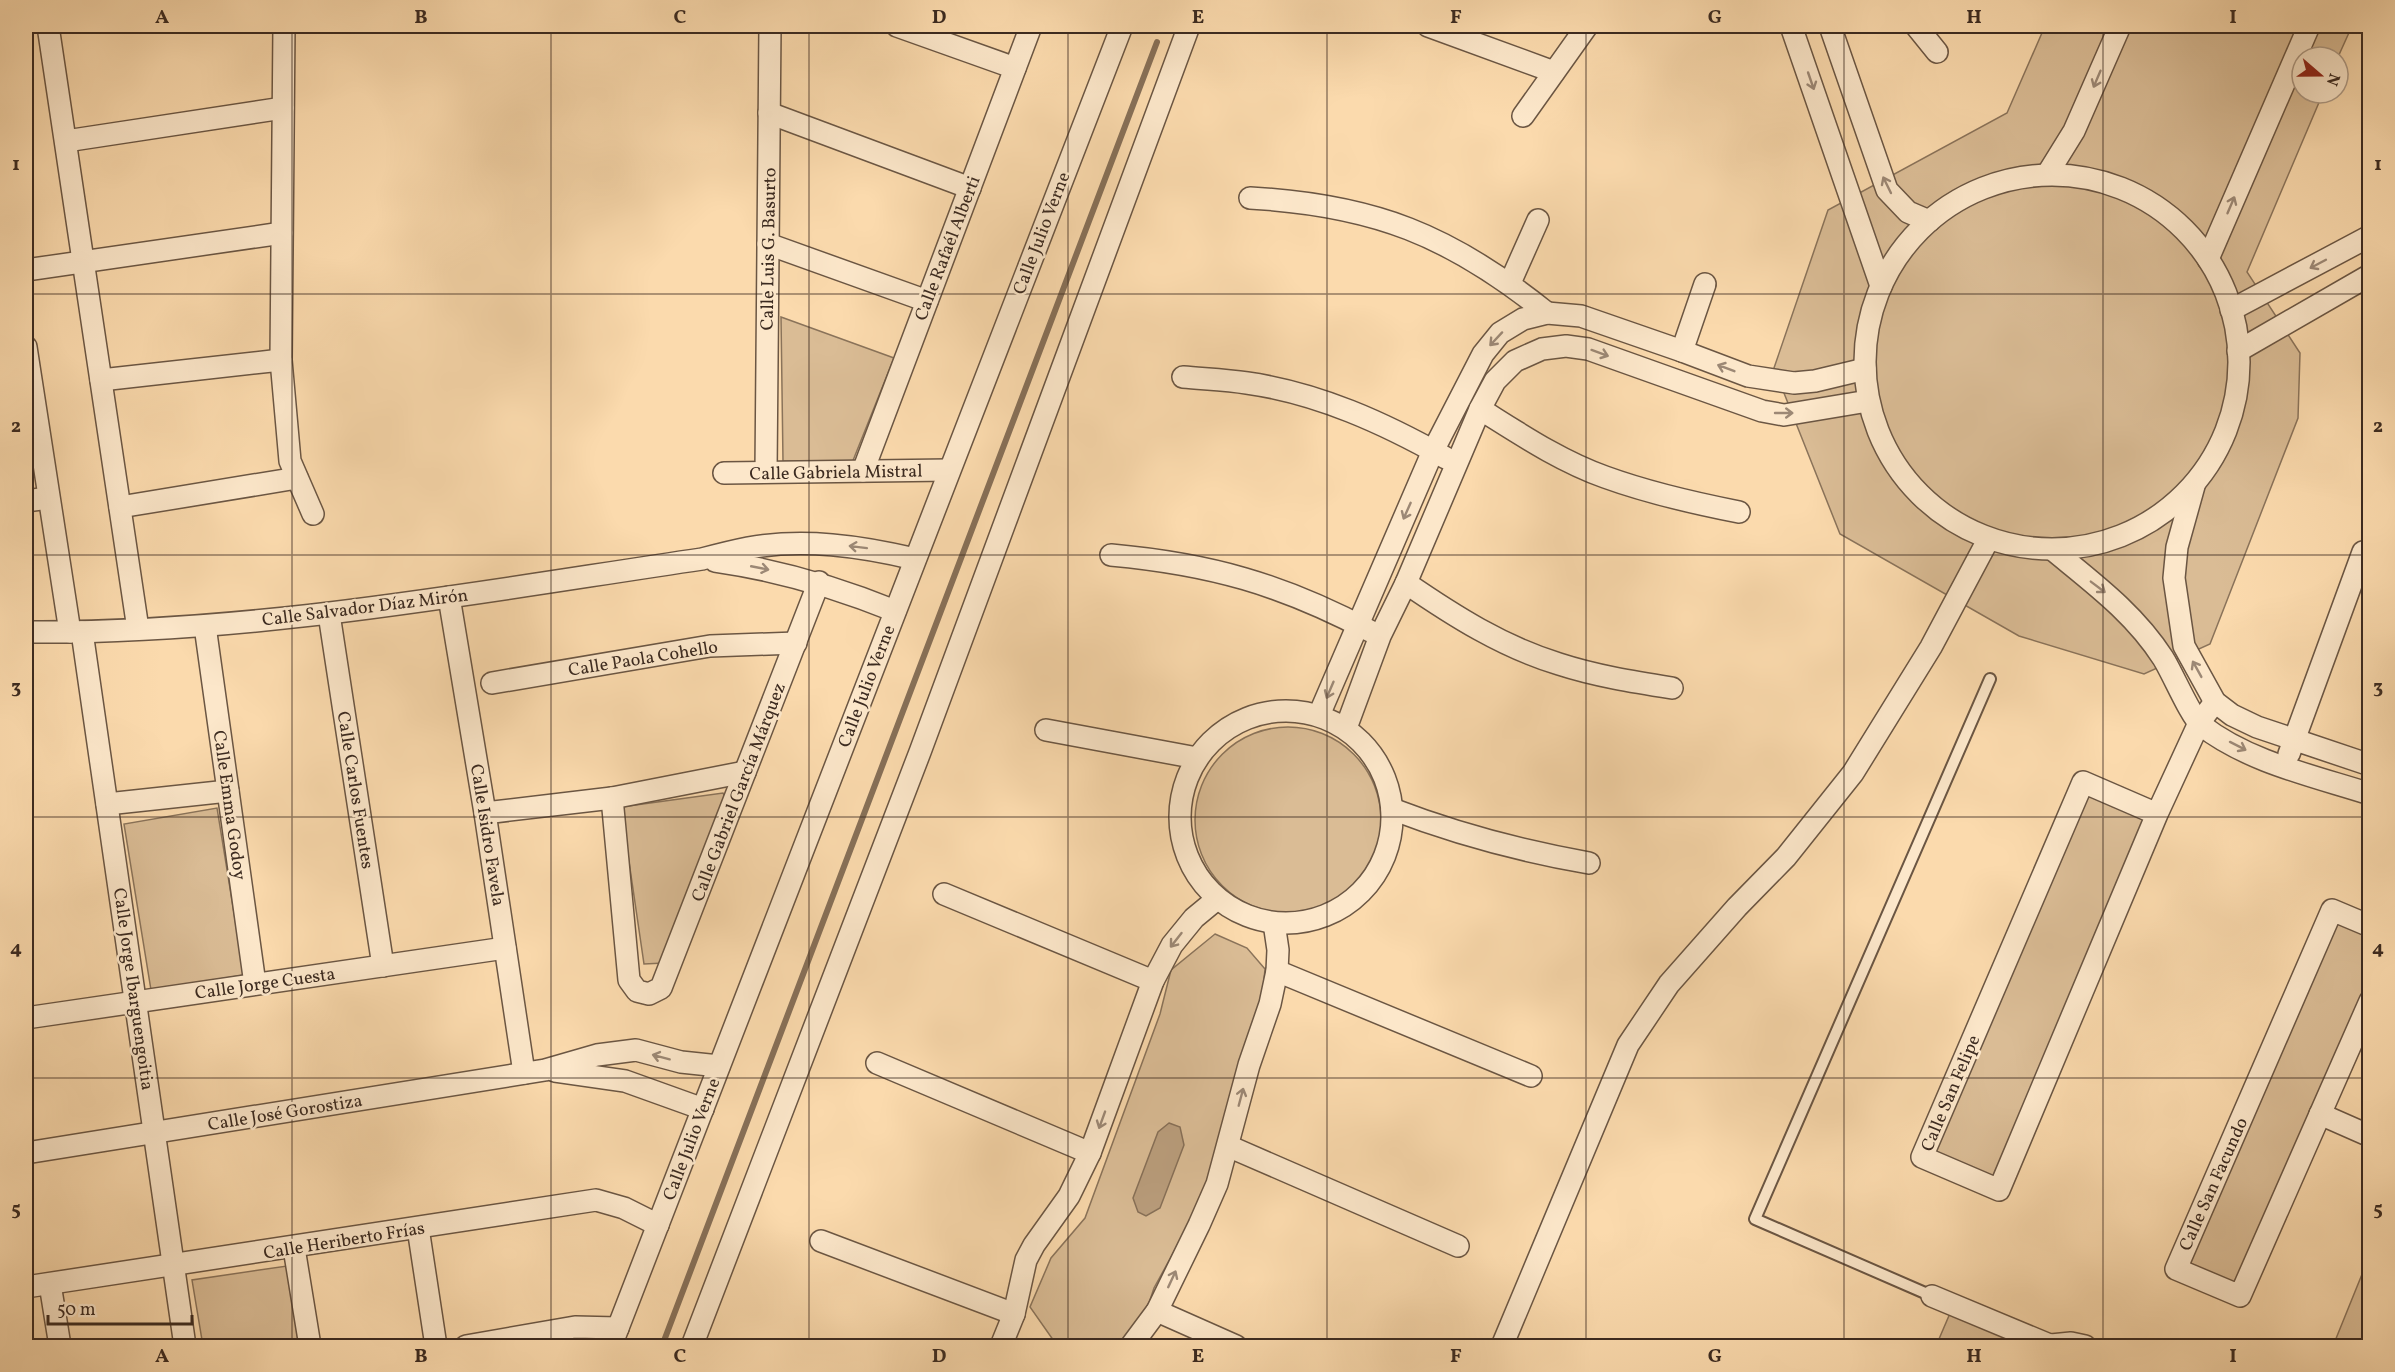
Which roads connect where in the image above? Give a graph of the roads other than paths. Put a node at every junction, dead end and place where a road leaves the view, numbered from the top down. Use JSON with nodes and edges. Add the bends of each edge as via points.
{"nodes":[{"id":1,"x":48,"y":26,"type":"edge"},
{"id":2,"x":284,"y":26,"type":"edge"},
{"id":3,"x":770,"y":26,"type":"edge"},
{"id":4,"x":897,"y":26,"type":"edge"},
{"id":5,"x":1031,"y":26,"type":"edge"},
{"id":6,"x":1122,"y":26,"type":"edge"},
{"id":7,"x":1189,"y":26,"type":"edge"},
{"id":8,"x":1428,"y":26,"type":"edge"},
{"id":9,"x":1587,"y":26,"type":"edge"},
{"id":10,"x":1791,"y":26,"type":"edge"},
{"id":11,"x":1830,"y":26,"type":"edge"},
{"id":12,"x":1917,"y":26,"type":"edge"},
{"id":13,"x":2120,"y":26,"type":"edge"},
{"id":14,"x":2309,"y":26,"type":"edge"},
{"id":15,"x":1937,"y":52,"type":"dead end"},
{"id":16,"x":1015,"y":68,"type":"junction"},
{"id":17,"x":1554,"y":72,"type":"junction"},
{"id":18,"x":283,"y":108,"type":"junction"},
{"id":19,"x":769,"y":113,"type":"junction"},
{"id":20,"x":1523,"y":116,"type":"dead end"},
{"id":21,"x":66,"y":141,"type":"junction"},
{"id":22,"x":2048,"y":173,"type":"junction"},
{"id":23,"x":970,"y":188,"type":"junction"},
{"id":24,"x":1250,"y":198,"type":"dead end"},
{"id":25,"x":1538,"y":220,"type":"dead end"},
{"id":26,"x":1929,"y":221,"type":"junction"},
{"id":27,"x":282,"y":233,"type":"junction"},
{"id":28,"x":2370,"y":236,"type":"edge"},
{"id":29,"x":768,"y":244,"type":"junction"},
{"id":30,"x":2208,"y":259,"type":"junction"},
{"id":31,"x":84,"y":260,"type":"junction"},
{"id":32,"x":26,"y":270,"type":"edge"},
{"id":33,"x":2370,"y":275,"type":"edge"},
{"id":34,"x":1510,"y":283,"type":"junction"},
{"id":35,"x":1705,"y":284,"type":"dead end"},
{"id":36,"x":1881,"y":286,"type":"junction"},
{"id":37,"x":927,"y":301,"type":"junction"},
{"id":38,"x":2231,"y":310,"type":"junction"},
{"id":39,"x":1547,"y":313,"type":"junction"},
{"id":40,"x":26,"y":347,"type":"edge"},
{"id":41,"x":1682,"y":351,"type":"junction"},
{"id":42,"x":2238,"y":351,"type":"junction"},
{"id":43,"x":281,"y":360,"type":"junction"},
{"id":44,"x":1865,"y":369,"type":"junction"},
{"id":45,"x":27,"y":372,"type":"edge"},
{"id":46,"x":1183,"y":377,"type":"dead end"},
{"id":47,"x":101,"y":380,"type":"junction"},
{"id":48,"x":1868,"y":401,"type":"junction"},
{"id":49,"x":1480,"y":409,"type":"junction"},
{"id":50,"x":1433,"y":451,"type":"junction"},
{"id":51,"x":1457,"y":464,"type":"junction"},
{"id":52,"x":949,"y":470,"type":"junction"},
{"id":53,"x":863,"y":471,"type":"junction"},
{"id":54,"x":766,"y":472,"type":"junction"},
{"id":55,"x":724,"y":473,"type":"dead end"},
{"id":56,"x":297,"y":478,"type":"junction"},
{"id":57,"x":2194,"y":484,"type":"junction"},
{"id":58,"x":48,"y":498,"type":"junction"},
{"id":59,"x":26,"y":501,"type":"edge"},
{"id":60,"x":120,"y":507,"type":"junction"},
{"id":61,"x":1739,"y":512,"type":"dead end"},
{"id":62,"x":313,"y":514,"type":"dead end"},
{"id":63,"x":1988,"y":540,"type":"junction"},
{"id":64,"x":2053,"y":550,"type":"junction"},
{"id":65,"x":2363,"y":552,"type":"dead end"},
{"id":66,"x":1111,"y":555,"type":"dead end"},
{"id":67,"x":702,"y":559,"type":"junction"},
{"id":68,"x":915,"y":559,"type":"junction"},
{"id":69,"x":819,"y":582,"type":"junction"},
{"id":70,"x":1406,"y":583,"type":"junction"},
{"id":71,"x":449,"y":597,"type":"junction"},
{"id":72,"x":895,"y":611,"type":"junction"},
{"id":73,"x":329,"y":614,"type":"junction"},
{"id":74,"x":1357,"y":624,"type":"junction"},
{"id":75,"x":205,"y":626,"type":"junction"},
{"id":76,"x":138,"y":629,"type":"junction"},
{"id":77,"x":26,"y":632,"type":"edge"},
{"id":78,"x":76,"y":632,"type":"junction"},
{"id":79,"x":1380,"y":636,"type":"junction"},
{"id":80,"x":796,"y":643,"type":"junction"},
{"id":81,"x":2184,"y":646,"type":"junction"},
{"id":82,"x":2163,"y":658,"type":"junction"},
{"id":83,"x":1990,"y":679,"type":"dead end"},
{"id":84,"x":492,"y":683,"type":"dead end"},
{"id":85,"x":1672,"y":687,"type":"dead end"},
{"id":86,"x":2215,"y":702,"type":"junction"},
{"id":87,"x":1319,"y":715,"type":"junction"},
{"id":88,"x":2199,"y":723,"type":"junction"},
{"id":89,"x":1346,"y":728,"type":"junction"},
{"id":90,"x":1046,"y":730,"type":"dead end"},
{"id":91,"x":2293,"y":740,"type":"junction"},
{"id":92,"x":1197,"y":758,"type":"junction"},
{"id":93,"x":2370,"y":765,"type":"edge"},
{"id":94,"x":2284,"y":766,"type":"junction"},
{"id":95,"x":745,"y":772,"type":"junction"},
{"id":96,"x":228,"y":791,"type":"junction"},
{"id":97,"x":2370,"y":794,"type":"edge"},
{"id":98,"x":612,"y":798,"type":"junction"},
{"id":99,"x":107,"y":804,"type":"junction"},
{"id":100,"x":1392,"y":809,"type":"junction"},
{"id":101,"x":485,"y":813,"type":"junction"},
{"id":102,"x":2157,"y":814,"type":"junction"},
{"id":103,"x":1589,"y":864,"type":"dead end"},
{"id":104,"x":944,"y":894,"type":"dead end"},
{"id":105,"x":1217,"y":899,"type":"junction"},
{"id":106,"x":1274,"y":923,"type":"junction"},
{"id":107,"x":2370,"y":926,"type":"edge"},
{"id":108,"x":505,"y":948,"type":"junction"},
{"id":109,"x":383,"y":966,"type":"junction"},
{"id":110,"x":1277,"y":971,"type":"junction"},
{"id":111,"x":1153,"y":981,"type":"junction"},
{"id":112,"x":255,"y":984,"type":"junction"},
{"id":113,"x":2370,"y":1001,"type":"edge"},
{"id":114,"x":136,"y":1002,"type":"junction"},
{"id":115,"x":26,"y":1018,"type":"edge"},
{"id":116,"x":877,"y":1063,"type":"dead end"},
{"id":117,"x":719,"y":1066,"type":"junction"},
{"id":118,"x":545,"y":1070,"type":"junction"},
{"id":119,"x":524,"y":1073,"type":"junction"},
{"id":120,"x":1531,"y":1076,"type":"dead end"},
{"id":121,"x":703,"y":1109,"type":"junction"},
{"id":122,"x":2320,"y":1114,"type":"junction"},
{"id":123,"x":155,"y":1134,"type":"junction"},
{"id":124,"x":2370,"y":1136,"type":"edge"},
{"id":125,"x":1228,"y":1146,"type":"junction"},
{"id":126,"x":26,"y":1153,"type":"edge"},
{"id":127,"x":1090,"y":1153,"type":"junction"},
{"id":128,"x":658,"y":1225,"type":"junction"},
{"id":129,"x":418,"y":1228,"type":"junction"},
{"id":130,"x":821,"y":1241,"type":"dead end"},
{"id":131,"x":1458,"y":1246,"type":"dead end"},
{"id":132,"x":294,"y":1248,"type":"junction"},
{"id":133,"x":174,"y":1266,"type":"junction"},
{"id":134,"x":50,"y":1284,"type":"junction"},
{"id":135,"x":26,"y":1287,"type":"edge"},
{"id":136,"x":1932,"y":1296,"type":"joint"},
{"id":137,"x":1157,"y":1311,"type":"junction"},
{"id":138,"x":1014,"y":1314,"type":"junction"},
{"id":139,"x":615,"y":1337,"type":"edge"},
{"id":140,"x":2042,"y":1344,"type":"edge"},
{"id":141,"x":60,"y":1347,"type":"edge"},
{"id":142,"x":185,"y":1347,"type":"edge"},
{"id":143,"x":310,"y":1347,"type":"edge"},
{"id":144,"x":436,"y":1347,"type":"edge"},
{"id":145,"x":466,"y":1347,"type":"edge"},
{"id":146,"x":692,"y":1347,"type":"edge"},
{"id":147,"x":1001,"y":1347,"type":"edge"},
{"id":148,"x":1131,"y":1347,"type":"edge"},
{"id":149,"x":1236,"y":1347,"type":"edge"},
{"id":150,"x":1502,"y":1347,"type":"edge"},
{"id":151,"x":2085,"y":1347,"type":"edge"}],
"edges":[{"from":1,"to":21,"type":"street"},
{"from":2,"to":18,"type":"street"},
{"from":3,"to":19,"type":"street","name":"Calle Luis G. Basurto"},
{"from":4,"to":16,"type":"street"},
{"from":5,"to":16,"type":"street","name":"Calle Rafaél Alberti"},
{"from":6,"to":52,"type":"street","name":"Calle Julio Verne"},
{"from":7,"to":146,"type":"street","via":[[925,741]]},
{"from":8,"to":17,"type":"street"},
{"from":9,"to":17,"type":"street"},
{"from":10,"to":36,"type":"street","one_way":true},
{"from":26,"to":11,"type":"street","one_way":true,"via":[[1908,212],[1887,190]]},
{"from":12,"to":15,"type":"street"},
{"from":13,"to":22,"type":"street","one_way":true,"via":[[2074,132]]},
{"from":30,"to":14,"type":"street","one_way":true},
{"from":16,"to":23,"type":"street","name":"Calle Rafaél Alberti"},
{"from":17,"to":20,"type":"street"},
{"from":18,"to":21,"type":"street"},
{"from":18,"to":27,"type":"street"},
{"from":19,"to":23,"type":"street"},
{"from":19,"to":29,"type":"street","name":"Calle Luis G. Basurto"},
{"from":21,"to":31,"type":"street"},
{"from":22,"to":26,"type":"street","via":[[1991,185],[1959,200]]},
{"from":22,"to":30,"type":"street","via":[[2091,178],[2145,199],[2176,222]]},
{"from":23,"to":37,"type":"street","name":"Calle Rafaél Alberti"},
{"from":24,"to":34,"type":"street","via":[[1319,204],[1387,220],[1440,242]]},
{"from":25,"to":34,"type":"street"},
{"from":26,"to":36,"type":"street","via":[[1910,240]]},
{"from":27,"to":31,"type":"street"},
{"from":27,"to":43,"type":"street"},
{"from":28,"to":38,"type":"street","one_way":true},
{"from":29,"to":37,"type":"street"},
{"from":29,"to":54,"type":"street","name":"Calle Luis G. Basurto"},
{"from":30,"to":38,"type":"street"},
{"from":31,"to":32,"type":"street"},
{"from":31,"to":47,"type":"street"},
{"from":33,"to":42,"type":"street"},
{"from":34,"to":39,"type":"street"},
{"from":35,"to":41,"type":"street"},
{"from":36,"to":44,"type":"street","via":[[1868,326]]},
{"from":37,"to":53,"type":"street","name":"Calle Rafaél Alberti"},
{"from":38,"to":42,"type":"street"},
{"from":39,"to":41,"type":"street","via":[[1581,316]]},
{"from":39,"to":50,"type":"street","one_way":true,"via":[[1523,319],[1500,333],[1483,354]]},
{"from":40,"to":45,"type":"street","name":"Calle Jorge Ibarguengoitia"},
{"from":44,"to":41,"type":"street","one_way":true,"via":[[1794,383],[1748,376]]},
{"from":42,"to":57,"type":"street","via":[[2237,387],[2229,422],[2215,455]]},
{"from":43,"to":47,"type":"street"},
{"from":43,"to":56,"type":"street","via":[[290,461]]},
{"from":44,"to":48,"type":"street"},
{"from":45,"to":58,"type":"street","name":"Calle Jorge Ibarguengoitia"},
{"from":46,"to":50,"type":"street","via":[[1249,383],[1314,398],[1377,421]]},
{"from":47,"to":60,"type":"street"},
{"from":49,"to":48,"type":"street","one_way":true,"via":[[1495,381],[1515,361],[1542,349],[1566,346],[1588,349],[1762,411],[1784,415]]},
{"from":48,"to":63,"type":"street","via":[[1890,458],[1907,483],[1953,523]]},
{"from":49,"to":51,"type":"street"},
{"from":49,"to":61,"type":"street","via":[[1539,447],[1603,477],[1670,498]]},
{"from":50,"to":51,"type":"street"},
{"from":50,"to":74,"type":"street","one_way":true},
{"from":51,"to":70,"type":"street"},
{"from":52,"to":53,"type":"street","name":"Calle Gabriela Mistral"},
{"from":52,"to":68,"type":"street","name":"Calle Julio Verne"},
{"from":53,"to":54,"type":"street","name":"Calle Gabriela Mistral"},
{"from":54,"to":55,"type":"street","name":"Calle Gabriela Mistral"},
{"from":56,"to":60,"type":"street"},
{"from":56,"to":62,"type":"street"},
{"from":57,"to":64,"type":"street","via":[[2171,507],[2116,539]]},
{"from":57,"to":81,"type":"street","via":[[2176,547],[2174,578]]},
{"from":58,"to":59,"type":"street"},
{"from":58,"to":78,"type":"street","name":"Calle Jorge Ibarguengoitia"},
{"from":60,"to":76,"type":"street"},
{"from":63,"to":64,"type":"street"},
{"from":63,"to":150,"type":"street","via":[[1931,647],[1853,773],[1786,857],[1669,984],[1628,1046]]},
{"from":64,"to":82,"type":"street","one_way":true,"via":[[2113,598]]},
{"from":65,"to":91,"type":"street"},
{"from":66,"to":74,"type":"street","via":[[1214,569],[1274,587]]},
{"from":68,"to":67,"type":"street","name":"Calle Salvador Díaz Mirón","one_way":true,"via":[[853,547],[790,544],[748,548]]},
{"from":67,"to":69,"type":"street","name":"Calle Salvador Díaz Mirón","one_way":true},
{"from":67,"to":71,"type":"street","name":"Calle Salvador Díaz Mirón"},
{"from":68,"to":72,"type":"street","name":"Calle Julio Verne"},
{"from":69,"to":72,"type":"street","name":"Calle Salvador Díaz Mirón"},
{"from":69,"to":80,"type":"street","name":"Calle Gabriel García Márquez"},
{"from":70,"to":79,"type":"street"},
{"from":70,"to":85,"type":"street","via":[[1454,616],[1537,656],[1614,679]]},
{"from":71,"to":73,"type":"street","name":"Calle Salvador Díaz Mirón"},
{"from":71,"to":101,"type":"street","name":"Calle Isidro Favela"},
{"from":72,"to":117,"type":"street","name":"Calle Julio Verne"},
{"from":73,"to":75,"type":"street","name":"Calle Salvador Díaz Mirón"},
{"from":73,"to":109,"type":"street","name":"Calle Carlos Fuentes"},
{"from":74,"to":79,"type":"street"},
{"from":74,"to":87,"type":"street","one_way":true},
{"from":75,"to":76,"type":"street","name":"Calle Salvador Díaz Mirón"},
{"from":75,"to":96,"type":"street","name":"Calle Emma Godoy"},
{"from":76,"to":78,"type":"street","name":"Calle Salvador Díaz Mirón"},
{"from":77,"to":78,"type":"street","name":"Calle Salvador Díaz Mirón"},
{"from":78,"to":99,"type":"street","name":"Calle Jorge Ibarguengoitia"},
{"from":79,"to":89,"type":"street"},
{"from":80,"to":84,"type":"street","name":"Calle Paola Cohello","via":[[710,646]]},
{"from":80,"to":95,"type":"street","name":"Calle Gabriel García Márquez"},
{"from":81,"to":82,"type":"street"},
{"from":86,"to":81,"type":"street","one_way":true},
{"from":82,"to":88,"type":"street"},
{"from":83,"to":136,"type":"lane","via":[[1755,1219]]},
{"from":86,"to":88,"type":"street","name":"Calle San Felipe"},
{"from":86,"to":91,"type":"street","via":[[2258,728]]},
{"from":87,"to":89,"type":"street"},
{"from":87,"to":92,"type":"street","via":[[1274,711],[1238,721]]},
{"from":88,"to":94,"type":"street","one_way":true,"via":[[2249,752]]},
{"from":88,"to":102,"type":"street","name":"Calle San Felipe"},
{"from":89,"to":100,"type":"street","via":[[1378,763]]},
{"from":90,"to":92,"type":"street"},
{"from":91,"to":93,"type":"street"},
{"from":91,"to":94,"type":"street"},
{"from":92,"to":105,"type":"street","via":[[1180,806],[1180,832],[1187,857]]},
{"from":94,"to":97,"type":"street"},
{"from":95,"to":98,"type":"street"},
{"from":95,"to":98,"type":"street","name":"Calle Gabriel García Márquez","via":[[661,988],[649,994],[637,991],[629,980]]},
{"from":96,"to":99,"type":"street"},
{"from":96,"to":112,"type":"street","name":"Calle Emma Godoy"},
{"from":98,"to":101,"type":"street"},
{"from":99,"to":114,"type":"street","name":"Calle Jorge Ibarguengoitia"},
{"from":100,"to":103,"type":"street","via":[[1488,842]]},
{"from":100,"to":106,"type":"street","via":[[1390,840],[1378,869],[1359,894],[1334,912],[1305,922]]},
{"from":101,"to":108,"type":"street","name":"Calle Isidro Favela"},
{"from":102,"to":102,"type":"street","name":"Calle San Felipe","via":[[1999,1190],[1922,1157],[2083,782]]},
{"from":104,"to":111,"type":"street"},
{"from":105,"to":106,"type":"street","via":[[1244,915]]},
{"from":105,"to":111,"type":"street","one_way":true,"via":[[1194,918],[1172,945]]},
{"from":106,"to":110,"type":"street"},
{"from":107,"to":122,"type":"street","name":"Calle San Facundo","via":[[2332,910],[2176,1269],[2240,1296]]},
{"from":108,"to":109,"type":"street","name":"Calle Jorge Cuesta"},
{"from":108,"to":119,"type":"street","name":"Calle Isidro Favela"},
{"from":109,"to":112,"type":"street","name":"Calle Jorge Cuesta"},
{"from":110,"to":120,"type":"street"},
{"from":125,"to":110,"type":"street","one_way":true},
{"from":111,"to":127,"type":"street","one_way":true},
{"from":112,"to":114,"type":"street","name":"Calle Jorge Cuesta"},
{"from":113,"to":122,"type":"street","name":"Calle San Facundo"},
{"from":114,"to":115,"type":"street","name":"Calle Jorge Cuesta"},
{"from":114,"to":123,"type":"street","name":"Calle Jorge Ibarguengoitia"},
{"from":116,"to":127,"type":"street"},
{"from":117,"to":118,"type":"street","name":"Calle José Gorostiza","one_way":true,"via":[[681,1062],[636,1050],[597,1055]]},
{"from":117,"to":121,"type":"street","name":"Calle Julio Verne"},
{"from":118,"to":119,"type":"street","name":"Calle José Gorostiza"},
{"from":118,"to":121,"type":"street","name":"Calle José Gorostiza","via":[[625,1081]]},
{"from":119,"to":123,"type":"street","name":"Calle José Gorostiza"},
{"from":121,"to":128,"type":"street","name":"Calle Julio Verne"},
{"from":122,"to":124,"type":"street"},
{"from":123,"to":126,"type":"street","name":"Calle José Gorostiza"},
{"from":123,"to":133,"type":"street","name":"Calle Jorge Ibarguengoitia"},
{"from":125,"to":131,"type":"street"},
{"from":137,"to":125,"type":"street","one_way":true,"via":[[1217,1184]]},
{"from":127,"to":138,"type":"street","via":[[1069,1196],[1026,1260]]},
{"from":128,"to":129,"type":"street","name":"Calle Heriberto Frías","via":[[624,1208],[596,1200]]},
{"from":128,"to":139,"type":"street","name":"Calle Julio Verne"},
{"from":129,"to":132,"type":"street","name":"Calle Heriberto Frías"},
{"from":129,"to":144,"type":"street"},
{"from":130,"to":138,"type":"street"},
{"from":132,"to":133,"type":"street","name":"Calle Heriberto Frías"},
{"from":132,"to":143,"type":"street"},
{"from":133,"to":134,"type":"street","name":"Calle Heriberto Frías"},
{"from":133,"to":142,"type":"street","name":"Calle Jorge Ibarguengoitia"},
{"from":134,"to":135,"type":"street","name":"Calle Heriberto Frías"},
{"from":134,"to":141,"type":"street"},
{"from":136,"to":140,"type":"street"},
{"from":137,"to":148,"type":"street"},
{"from":137,"to":149,"type":"street"},
{"from":138,"to":147,"type":"street"},
{"from":139,"to":145,"type":"street","via":[[575,1327]]},
{"from":140,"to":151,"type":"street","via":[[2071,1343]]}]}
